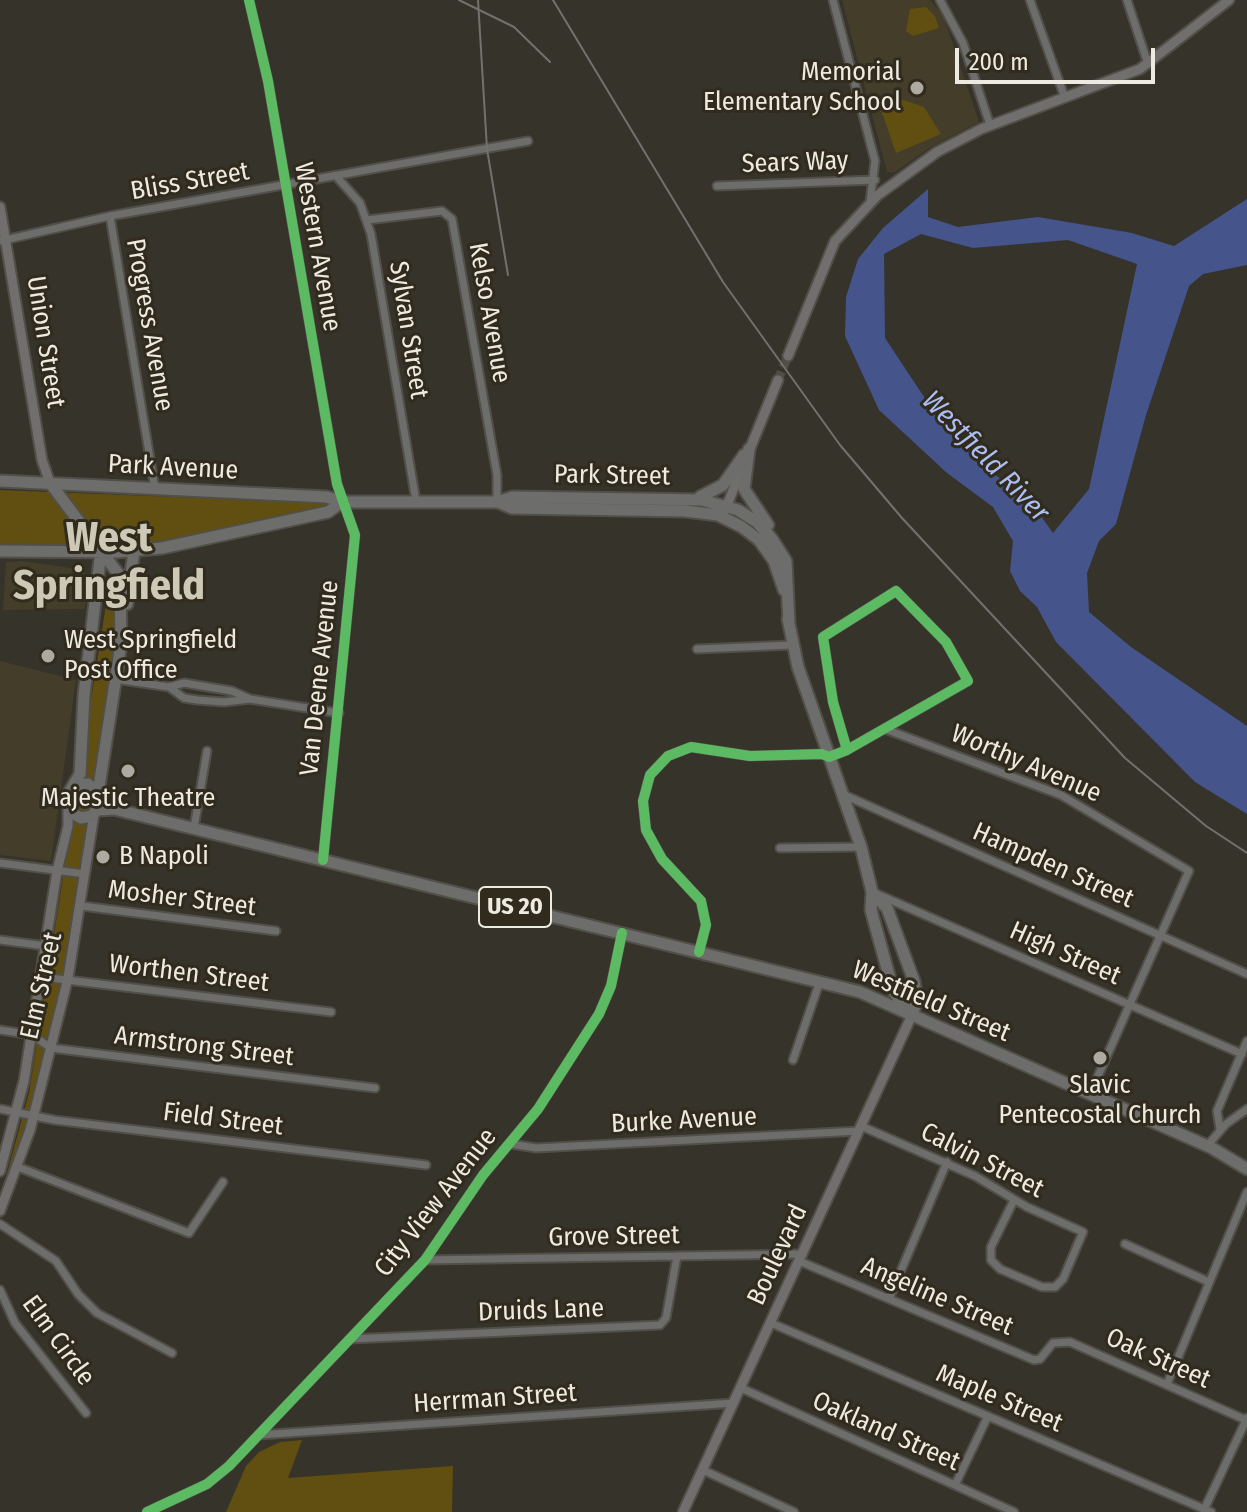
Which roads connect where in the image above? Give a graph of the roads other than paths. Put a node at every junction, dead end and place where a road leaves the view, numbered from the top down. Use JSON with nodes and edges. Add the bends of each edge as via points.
{"nodes":[{"id":1,"x":249,"y":0,"type":"edge"},
{"id":2,"x":833,"y":0,"type":"edge"},
{"id":3,"x":940,"y":0,"type":"edge"},
{"id":4,"x":1030,"y":0,"type":"edge"},
{"id":5,"x":1127,"y":0,"type":"edge"},
{"id":6,"x":1226,"y":1,"type":"edge"},
{"id":7,"x":1148,"y":64,"type":"junction"},
{"id":8,"x":1065,"y":98,"type":"junction"},
{"id":9,"x":990,"y":125,"type":"junction"},
{"id":10,"x":528,"y":141,"type":"dead end"},
{"id":11,"x":336,"y":176,"type":"junction"},
{"id":12,"x":875,"y":180,"type":"junction"},
{"id":13,"x":284,"y":186,"type":"junction"},
{"id":14,"x":717,"y":186,"type":"dead end"},
{"id":15,"x":870,"y":202,"type":"junction"},
{"id":16,"x":0,"y":207,"type":"edge"},
{"id":17,"x":110,"y":216,"type":"junction"},
{"id":18,"x":367,"y":220,"type":"junction"},
{"id":19,"x":3,"y":240,"type":"edge"},
{"id":20,"x":788,"y":356,"type":"tunnel mouth"},
{"id":21,"x":778,"y":380,"type":"tunnel mouth"},
{"id":22,"x":749,"y":449,"type":"junction"},
{"id":23,"x":0,"y":481,"type":"edge"},
{"id":24,"x":50,"y":483,"type":"junction"},
{"id":25,"x":155,"y":489,"type":"junction"},
{"id":26,"x":681,"y":499,"type":"junction"},
{"id":27,"x":416,"y":501,"type":"junction"},
{"id":28,"x":342,"y":502,"type":"junction"},
{"id":29,"x":497,"y":502,"type":"junction"},
{"id":30,"x":726,"y":505,"type":"junction"},
{"id":31,"x":723,"y":517,"type":"junction"},
{"id":32,"x":0,"y":551,"type":"edge"},
{"id":33,"x":101,"y":551,"type":"junction"},
{"id":34,"x":134,"y":551,"type":"junction"},
{"id":35,"x":786,"y":561,"type":"junction"},
{"id":36,"x":99,"y":582,"type":"junction"},
{"id":37,"x":121,"y":584,"type":"junction"},
{"id":38,"x":789,"y":623,"type":"junction"},
{"id":39,"x":121,"y":644,"type":"junction"},
{"id":40,"x":792,"y":645,"type":"junction"},
{"id":41,"x":697,"y":649,"type":"dead end"},
{"id":42,"x":115,"y":679,"type":"junction"},
{"id":43,"x":169,"y":687,"type":"junction"},
{"id":44,"x":250,"y":699,"type":"junction"},
{"id":45,"x":339,"y":713,"type":"junction"},
{"id":46,"x":885,"y":729,"type":"junction"},
{"id":47,"x":847,"y":750,"type":"junction"},
{"id":48,"x":207,"y":751,"type":"dead end"},
{"id":49,"x":829,"y":757,"type":"junction"},
{"id":50,"x":75,"y":786,"type":"junction"},
{"id":51,"x":99,"y":794,"type":"junction"},
{"id":52,"x":842,"y":794,"type":"junction"},
{"id":53,"x":68,"y":809,"type":"junction"},
{"id":54,"x":114,"y":809,"type":"junction"},
{"id":55,"x":96,"y":812,"type":"junction"},
{"id":56,"x":194,"y":828,"type":"junction"},
{"id":57,"x":861,"y":847,"type":"junction"},
{"id":58,"x":780,"y":848,"type":"dead end"},
{"id":59,"x":323,"y":860,"type":"junction"},
{"id":60,"x":0,"y":863,"type":"edge"},
{"id":61,"x":57,"y":871,"type":"junction"},
{"id":62,"x":85,"y":874,"type":"junction"},
{"id":63,"x":872,"y":892,"type":"junction"},
{"id":64,"x":82,"y":906,"type":"junction"},
{"id":65,"x":276,"y":931,"type":"dead end"},
{"id":66,"x":622,"y":933,"type":"junction"},
{"id":67,"x":1160,"y":936,"type":"junction"},
{"id":68,"x":0,"y":940,"type":"edge"},
{"id":69,"x":46,"y":946,"type":"junction"},
{"id":70,"x":699,"y":952,"type":"junction"},
{"id":71,"x":887,"y":969,"type":"junction"},
{"id":72,"x":1247,"y":974,"type":"edge"},
{"id":73,"x":42,"y":977,"type":"junction"},
{"id":74,"x":68,"y":978,"type":"junction"},
{"id":75,"x":820,"y":981,"type":"junction"},
{"id":76,"x":860,"y":992,"type":"junction"},
{"id":77,"x":1130,"y":1005,"type":"junction"},
{"id":78,"x":331,"y":1012,"type":"dead end"},
{"id":79,"x":912,"y":1015,"type":"junction"},
{"id":80,"x":0,"y":1030,"type":"edge"},
{"id":81,"x":32,"y":1035,"type":"junction"},
{"id":82,"x":1247,"y":1041,"type":"edge"},
{"id":83,"x":51,"y":1048,"type":"junction"},
{"id":84,"x":1242,"y":1054,"type":"junction"},
{"id":85,"x":793,"y":1060,"type":"dead end"},
{"id":86,"x":375,"y":1088,"type":"dead end"},
{"id":87,"x":1090,"y":1094,"type":"junction"},
{"id":88,"x":0,"y":1109,"type":"edge"},
{"id":89,"x":1247,"y":1109,"type":"edge"},
{"id":90,"x":16,"y":1113,"type":"junction"},
{"id":91,"x":33,"y":1117,"type":"junction"},
{"id":92,"x":860,"y":1129,"type":"junction"},
{"id":93,"x":1220,"y":1129,"type":"junction"},
{"id":94,"x":511,"y":1144,"type":"junction"},
{"id":95,"x":1207,"y":1146,"type":"junction"},
{"id":96,"x":947,"y":1162,"type":"junction"},
{"id":97,"x":426,"y":1165,"type":"dead end"},
{"id":98,"x":18,"y":1167,"type":"junction"},
{"id":99,"x":1247,"y":1169,"type":"edge"},
{"id":100,"x":0,"y":1171,"type":"edge"},
{"id":101,"x":223,"y":1182,"type":"dead end"},
{"id":102,"x":0,"y":1184,"type":"edge"},
{"id":103,"x":11,"y":1186,"type":"junction"},
{"id":104,"x":1247,"y":1192,"type":"edge"},
{"id":105,"x":1014,"y":1200,"type":"junction"},
{"id":106,"x":0,"y":1211,"type":"edge"},
{"id":107,"x":0,"y":1224,"type":"edge"},
{"id":108,"x":1125,"y":1244,"type":"dead end"},
{"id":109,"x":677,"y":1256,"type":"junction"},
{"id":110,"x":801,"y":1257,"type":"junction"},
{"id":111,"x":425,"y":1260,"type":"junction"},
{"id":112,"x":1209,"y":1282,"type":"junction"},
{"id":113,"x":0,"y":1290,"type":"edge"},
{"id":114,"x":889,"y":1299,"type":"junction"},
{"id":115,"x":771,"y":1323,"type":"junction"},
{"id":116,"x":350,"y":1339,"type":"junction"},
{"id":117,"x":1052,"y":1343,"type":"joint"},
{"id":118,"x":172,"y":1353,"type":"dead end"},
{"id":119,"x":1167,"y":1384,"type":"junction"},
{"id":120,"x":741,"y":1388,"type":"junction"},
{"id":121,"x":734,"y":1403,"type":"junction"},
{"id":122,"x":86,"y":1413,"type":"dead end"},
{"id":123,"x":988,"y":1416,"type":"junction"},
{"id":124,"x":1247,"y":1419,"type":"edge"},
{"id":125,"x":258,"y":1435,"type":"junction"},
{"id":126,"x":703,"y":1470,"type":"junction"},
{"id":127,"x":955,"y":1485,"type":"junction"},
{"id":128,"x":1207,"y":1511,"type":"edge"},
{"id":129,"x":147,"y":1512,"type":"edge"},
{"id":130,"x":683,"y":1512,"type":"edge"},
{"id":131,"x":794,"y":1512,"type":"edge"},
{"id":132,"x":1014,"y":1512,"type":"edge"}],
"edges":[{"from":1,"to":13,"type":"street","name":"Western Avenue"},
{"from":2,"to":12,"type":"street","via":[[875,161]]},
{"from":3,"to":9,"type":"street","via":[[963,43]]},
{"from":4,"to":8,"type":"street"},
{"from":5,"to":7,"type":"street"},
{"from":6,"to":7,"type":"main road"},
{"from":7,"to":8,"type":"main road"},
{"from":8,"to":9,"type":"main road"},
{"from":9,"to":15,"type":"main road","via":[[937,152]]},
{"from":10,"to":11,"type":"street","name":"Bliss Street"},
{"from":11,"to":13,"type":"street","name":"Bliss Street"},
{"from":11,"to":18,"type":"street","name":"Sylvan Street","via":[[358,199]]},
{"from":12,"to":14,"type":"street","name":"Sears Way"},
{"from":12,"to":15,"type":"street"},
{"from":13,"to":17,"type":"street","name":"Bliss Street"},
{"from":13,"to":28,"type":"street","name":"Western Avenue"},
{"from":15,"to":20,"type":"main road","via":[[835,241]]},
{"from":16,"to":19,"type":"main road","name":"Union Street"},
{"from":17,"to":19,"type":"street","name":"Bliss Street"},
{"from":17,"to":25,"type":"street","name":"Progress Avenue"},
{"from":18,"to":27,"type":"street","name":"Sylvan Street"},
{"from":18,"to":29,"type":"street","name":"Kelso Avenue","via":[[442,211],[452,219],[497,475]]},
{"from":19,"to":24,"type":"main road","name":"Union Street"},
{"from":21,"to":22,"type":"main road"},
{"from":22,"to":26,"type":"main road","via":[[713,493]]},
{"from":22,"to":30,"type":"main road"},
{"from":22,"to":35,"type":"main road","via":[[744,489]]},
{"from":23,"to":24,"type":"main road","name":"Park Avenue"},
{"from":24,"to":25,"type":"main road","name":"Park Avenue"},
{"from":24,"to":33,"type":"main road"},
{"from":25,"to":28,"type":"main road","name":"Park Avenue"},
{"from":26,"to":29,"type":"main road","name":"Park Street","via":[[513,497]]},
{"from":26,"to":30,"type":"main road","name":"Park Street"},
{"from":27,"to":28,"type":"main road","name":"Park Street"},
{"from":27,"to":29,"type":"main road","name":"Park Street"},
{"from":28,"to":34,"type":"main road","name":"Park Street","via":[[328,512]]},
{"from":28,"to":45,"type":"street","name":"Van Deene Avenue","via":[[355,540]]},
{"from":29,"to":31,"type":"main road","name":"Park Street","via":[[512,508],[685,511]]},
{"from":30,"to":31,"type":"main road"},
{"from":30,"to":35,"type":"main road","via":[[762,527]]},
{"from":31,"to":38,"type":"main road","via":[[751,533],[772,557]]},
{"from":32,"to":33,"type":"main road","name":"Park Street"},
{"from":33,"to":34,"type":"main road","name":"Park Street"},
{"from":33,"to":36,"type":"main road"},
{"from":33,"to":37,"type":"main road"},
{"from":34,"to":39,"type":"main road"},
{"from":35,"to":38,"type":"main road"},
{"from":36,"to":37,"type":"main road"},
{"from":36,"to":50,"type":"main road"},
{"from":37,"to":39,"type":"main road"},
{"from":38,"to":40,"type":"main road"},
{"from":39,"to":42,"type":"main road"},
{"from":40,"to":41,"type":"street"},
{"from":40,"to":49,"type":"main road"},
{"from":42,"to":43,"type":"street"},
{"from":42,"to":51,"type":"main road"},
{"from":43,"to":44,"type":"street","via":[[186,683]]},
{"from":43,"to":44,"type":"street","via":[[197,700]]},
{"from":44,"to":45,"type":"street"},
{"from":45,"to":59,"type":"street","name":"Van Deene Avenue"},
{"from":46,"to":47,"type":"street"},
{"from":46,"to":47,"type":"street","via":[[968,681],[946,642],[896,591],[823,637]]},
{"from":46,"to":67,"type":"street","name":"Worthy Avenue","via":[[1061,795],[1189,871]]},
{"from":47,"to":49,"type":"street"},
{"from":48,"to":56,"type":"street"},
{"from":49,"to":52,"type":"main road"},
{"from":49,"to":70,"type":"street","via":[[750,756],[691,747],[671,753],[653,771],[644,795],[644,825],[658,855],[701,901],[706,925]]},
{"from":50,"to":51,"type":"main road","via":[[88,784]]},
{"from":50,"to":53,"type":"main road","via":[[66,798]]},
{"from":51,"to":54,"type":"main road","name":"Westfield Street","number":"US 20"},
{"from":51,"to":55,"type":"main road"},
{"from":52,"to":57,"type":"main road"},
{"from":52,"to":67,"type":"street","name":"Hampden Street"},
{"from":53,"to":55,"type":"main road","number":"US 20","via":[[81,818]]},
{"from":53,"to":61,"type":"main road","name":"Elm Street"},
{"from":54,"to":55,"type":"main road","name":"Westfield Street","number":"US 20"},
{"from":54,"to":56,"type":"main road","name":"Westfield Street","number":"US 20"},
{"from":55,"to":62,"type":"main road","name":"Elm Street"},
{"from":56,"to":59,"type":"main road","name":"Westfield Street","number":"US 20"},
{"from":57,"to":58,"type":"street"},
{"from":57,"to":63,"type":"main road"},
{"from":59,"to":66,"type":"main road","name":"Westfield Street","number":"US 20"},
{"from":60,"to":61,"type":"street"},
{"from":61,"to":62,"type":"street"},
{"from":61,"to":69,"type":"main road","name":"Elm Street"},
{"from":62,"to":64,"type":"main road","name":"Elm Street"},
{"from":63,"to":71,"type":"main road","via":[[871,910]]},
{"from":63,"to":77,"type":"street","name":"High Street"},
{"from":63,"to":79,"type":"main road","via":[[887,908],[914,981],[917,1000]]},
{"from":64,"to":65,"type":"street","name":"Mosher Street"},
{"from":64,"to":74,"type":"main road","name":"Elm Street"},
{"from":66,"to":70,"type":"main road","name":"Westfield Street","number":"US 20"},
{"from":66,"to":94,"type":"street","name":"City View Avenue","via":[[599,1014]]},
{"from":67,"to":72,"type":"street","name":"Hampden Street"},
{"from":67,"to":77,"type":"street"},
{"from":68,"to":69,"type":"street"},
{"from":69,"to":73,"type":"main road","name":"Elm Street"},
{"from":70,"to":75,"type":"main road","name":"Westfield Street","number":"US 20"},
{"from":71,"to":76,"type":"main road","via":[[875,989]]},
{"from":71,"to":79,"type":"main road","via":[[898,1000]]},
{"from":73,"to":74,"type":"street","name":"Worthen Street"},
{"from":73,"to":81,"type":"main road","name":"Elm Street"},
{"from":74,"to":78,"type":"street","name":"Worthen Street"},
{"from":74,"to":83,"type":"main road","name":"Elm Street"},
{"from":75,"to":76,"type":"main road","name":"Westfield Street","number":"US 20"},
{"from":75,"to":85,"type":"street"},
{"from":76,"to":79,"type":"main road","name":"Westfield Street","number":"US 20"},
{"from":77,"to":84,"type":"street","name":"High Street"},
{"from":77,"to":87,"type":"street"},
{"from":79,"to":87,"type":"main road","name":"Westfield Street","number":"US 20"},
{"from":79,"to":92,"type":"main road","name":"Boulevard"},
{"from":80,"to":81,"type":"street"},
{"from":81,"to":83,"type":"street","name":"Armstrong Street"},
{"from":81,"to":90,"type":"main road","name":"Elm Street"},
{"from":82,"to":84,"type":"street"},
{"from":83,"to":86,"type":"street","name":"Armstrong Street"},
{"from":83,"to":91,"type":"main road","name":"Elm Street"},
{"from":84,"to":93,"type":"street","via":[[1217,1111]]},
{"from":87,"to":95,"type":"main road","name":"Westfield Street","number":"US 20"},
{"from":88,"to":90,"type":"street","name":"Field Street"},
{"from":89,"to":93,"type":"street"},
{"from":90,"to":91,"type":"street","name":"Field Street"},
{"from":90,"to":100,"type":"main road","name":"Elm Street"},
{"from":91,"to":97,"type":"street","name":"Field Street"},
{"from":91,"to":98,"type":"main road","name":"Elm Street"},
{"from":92,"to":94,"type":"street","name":"Burke Avenue","via":[[536,1148]]},
{"from":92,"to":96,"type":"street","name":"Calvin Street"},
{"from":92,"to":110,"type":"main road","name":"Boulevard"},
{"from":93,"to":95,"type":"street"},
{"from":94,"to":111,"type":"street","name":"City View Avenue","via":[[483,1175]]},
{"from":95,"to":99,"type":"main road","name":"Westfield Street","number":"US 20"},
{"from":96,"to":105,"type":"street","name":"Calvin Street"},
{"from":96,"to":114,"type":"street"},
{"from":98,"to":101,"type":"street","via":[[189,1233]]},
{"from":98,"to":103,"type":"main road","name":"Elm Street"},
{"from":102,"to":103,"type":"street"},
{"from":103,"to":106,"type":"main road","name":"Elm Street"},
{"from":104,"to":112,"type":"street"},
{"from":105,"to":105,"type":"street","name":"Calvin Street","via":[[1083,1232],[1055,1287],[1045,1288],[992,1262],[990,1252]]},
{"from":107,"to":118,"type":"street","via":[[52,1257],[97,1313]]},
{"from":108,"to":112,"type":"street"},
{"from":109,"to":110,"type":"street","name":"Grove Street"},
{"from":109,"to":111,"type":"street","name":"Grove Street"},
{"from":109,"to":116,"type":"street","name":"Druids Lane","via":[[666,1318],[660,1325]]},
{"from":110,"to":114,"type":"street","name":"Angeline Street"},
{"from":110,"to":115,"type":"main road","name":"Boulevard"},
{"from":111,"to":116,"type":"street","name":"City View Avenue"},
{"from":112,"to":119,"type":"street"},
{"from":113,"to":122,"type":"street","name":"Elm Circle","via":[[15,1323]]},
{"from":114,"to":117,"type":"street","name":"Angeline Street","via":[[1034,1360]]},
{"from":115,"to":120,"type":"main road","name":"Boulevard"},
{"from":115,"to":123,"type":"street","name":"Maple Street"},
{"from":116,"to":125,"type":"street","name":"City View Avenue"},
{"from":117,"to":119,"type":"street","name":"Oak Street","via":[[1070,1342]]},
{"from":119,"to":124,"type":"street","name":"Oak Street"},
{"from":120,"to":121,"type":"main road","name":"Boulevard"},
{"from":120,"to":127,"type":"street","name":"Oakland Street"},
{"from":121,"to":125,"type":"street","name":"Herrman Street"},
{"from":121,"to":126,"type":"main road","name":"Boulevard"},
{"from":123,"to":127,"type":"street"},
{"from":123,"to":128,"type":"street","name":"Maple Street"},
{"from":124,"to":128,"type":"street"},
{"from":125,"to":129,"type":"street","name":"City View Avenue","via":[[207,1484]]},
{"from":126,"to":130,"type":"main road","name":"Boulevard"},
{"from":126,"to":131,"type":"street"},
{"from":127,"to":132,"type":"street","name":"Oakland Street"}]}
